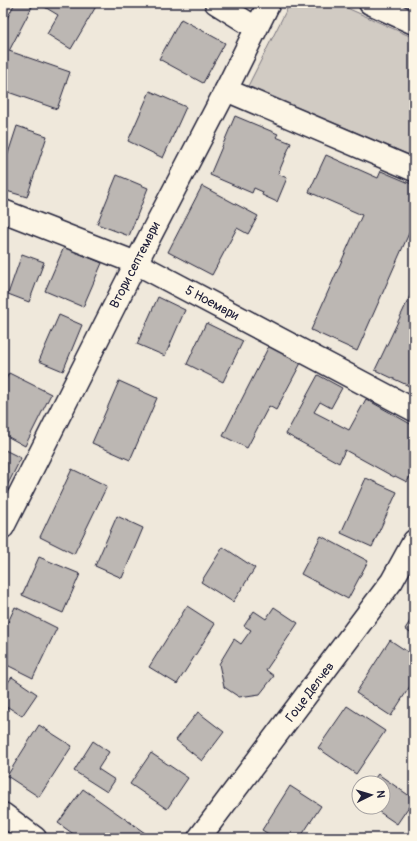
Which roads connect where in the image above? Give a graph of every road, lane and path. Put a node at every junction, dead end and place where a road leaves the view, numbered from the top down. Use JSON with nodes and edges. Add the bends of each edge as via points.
{"nodes":[{"id":1,"x":216,"y":3,"type":"edge"},
{"id":2,"x":269,"y":3,"type":"edge"},
{"id":3,"x":370,"y":3,"type":"edge"},
{"id":4,"x":414,"y":23,"type":"edge"},
{"id":5,"x":256,"y":28,"type":"junction"},
{"id":6,"x":226,"y":90,"type":"junction"},
{"id":7,"x":414,"y":170,"type":"edge"},
{"id":8,"x":3,"y":211,"type":"edge"},
{"id":9,"x":136,"y":263,"type":"junction"},
{"id":10,"x":414,"y":410,"type":"edge"},
{"id":11,"x":3,"y":527,"type":"edge"},
{"id":12,"x":414,"y":541,"type":"edge"},
{"id":13,"x":3,"y":814,"type":"edge"},
{"id":14,"x":35,"y":838,"type":"edge"},
{"id":15,"x":199,"y":838,"type":"edge"}],
"edges":[{"from":1,"to":5,"type":"street"},
{"from":2,"to":5,"type":"street","name":"Втори септември"},
{"from":3,"to":4,"type":"street"},
{"from":5,"to":6,"type":"street","name":"Втори септември"},
{"from":6,"to":7,"type":"street"},
{"from":6,"to":9,"type":"street","name":"Втори септември"},
{"from":8,"to":9,"type":"street","name":"5 Ноември"},
{"from":9,"to":10,"type":"street","name":"5 Ноември"},
{"from":9,"to":11,"type":"street","name":"Втори септември"},
{"from":12,"to":15,"type":"street","name":"Гоце Делчев","via":[[392,581]]},
{"from":13,"to":14,"type":"street"}]}
